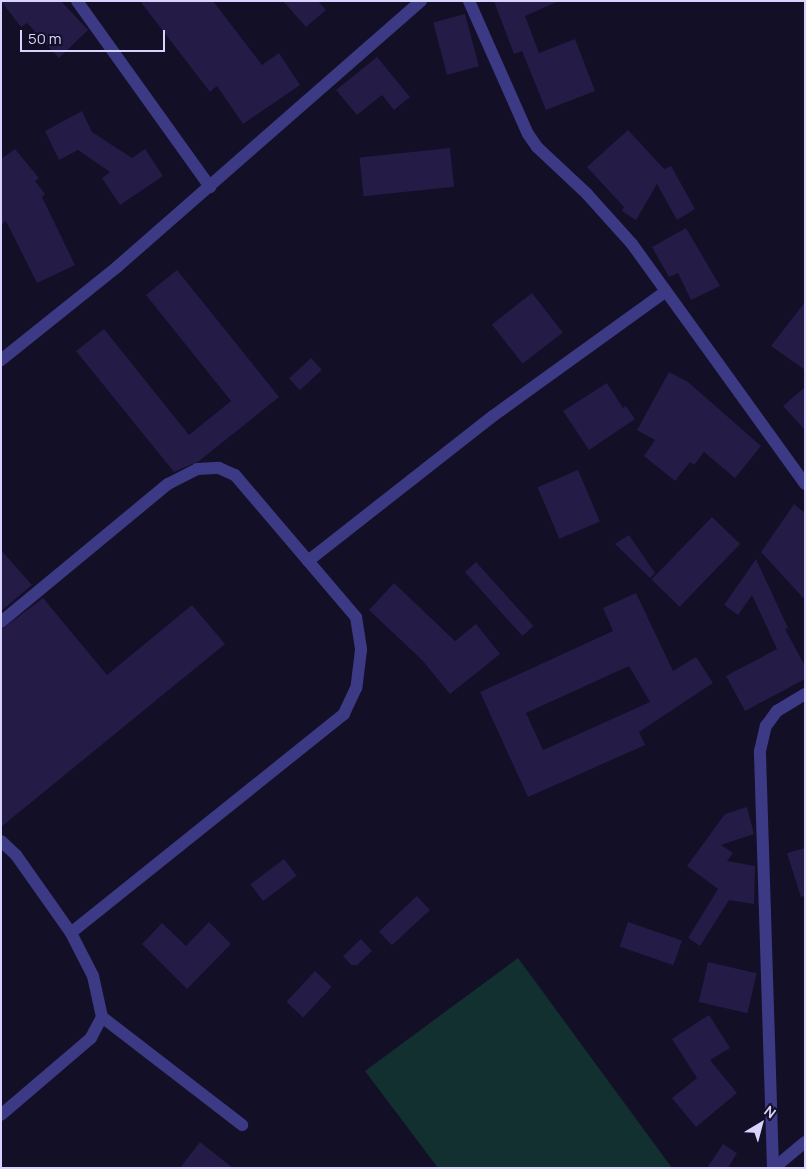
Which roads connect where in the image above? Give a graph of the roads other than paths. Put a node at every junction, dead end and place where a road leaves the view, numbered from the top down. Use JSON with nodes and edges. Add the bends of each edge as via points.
{"nodes":[{"id":1,"x":77,"y":1,"type":"edge"},
{"id":2,"x":421,"y":1,"type":"edge"},
{"id":3,"x":470,"y":1,"type":"edge"},
{"id":4,"x":210,"y":187,"type":"junction"},
{"id":5,"x":666,"y":292,"type":"junction"},
{"id":6,"x":1,"y":360,"type":"edge"},
{"id":7,"x":805,"y":484,"type":"edge"},
{"id":8,"x":308,"y":561,"type":"junction"},
{"id":9,"x":1,"y":622,"type":"edge"},
{"id":10,"x":805,"y":694,"type":"edge"},
{"id":11,"x":1,"y":840,"type":"edge"},
{"id":12,"x":71,"y":933,"type":"junction"},
{"id":13,"x":102,"y":1017,"type":"junction"},
{"id":14,"x":1,"y":1115,"type":"edge"},
{"id":15,"x":242,"y":1125,"type":"dead end"},
{"id":16,"x":805,"y":1142,"type":"edge"},
{"id":17,"x":774,"y":1168,"type":"edge"}],
"edges":[{"from":1,"to":4,"type":"street"},
{"from":2,"to":4,"type":"street"},
{"from":3,"to":5,"type":"street","via":[[528,134],[632,244]]},
{"from":4,"to":6,"type":"street"},
{"from":5,"to":7,"type":"street"},
{"from":5,"to":8,"type":"street","via":[[493,416]]},
{"from":8,"to":9,"type":"street","via":[[236,475],[219,468],[198,469],[168,484]]},
{"from":8,"to":12,"type":"street","via":[[356,617],[360,650],[356,688],[344,714]]},
{"from":10,"to":17,"type":"street","via":[[777,711],[766,726],[760,751]]},
{"from":11,"to":12,"type":"street","via":[[16,855]]},
{"from":12,"to":13,"type":"street","via":[[93,976]]},
{"from":13,"to":14,"type":"street","via":[[91,1038]]},
{"from":13,"to":15,"type":"street"},
{"from":16,"to":17,"type":"street"}]}
